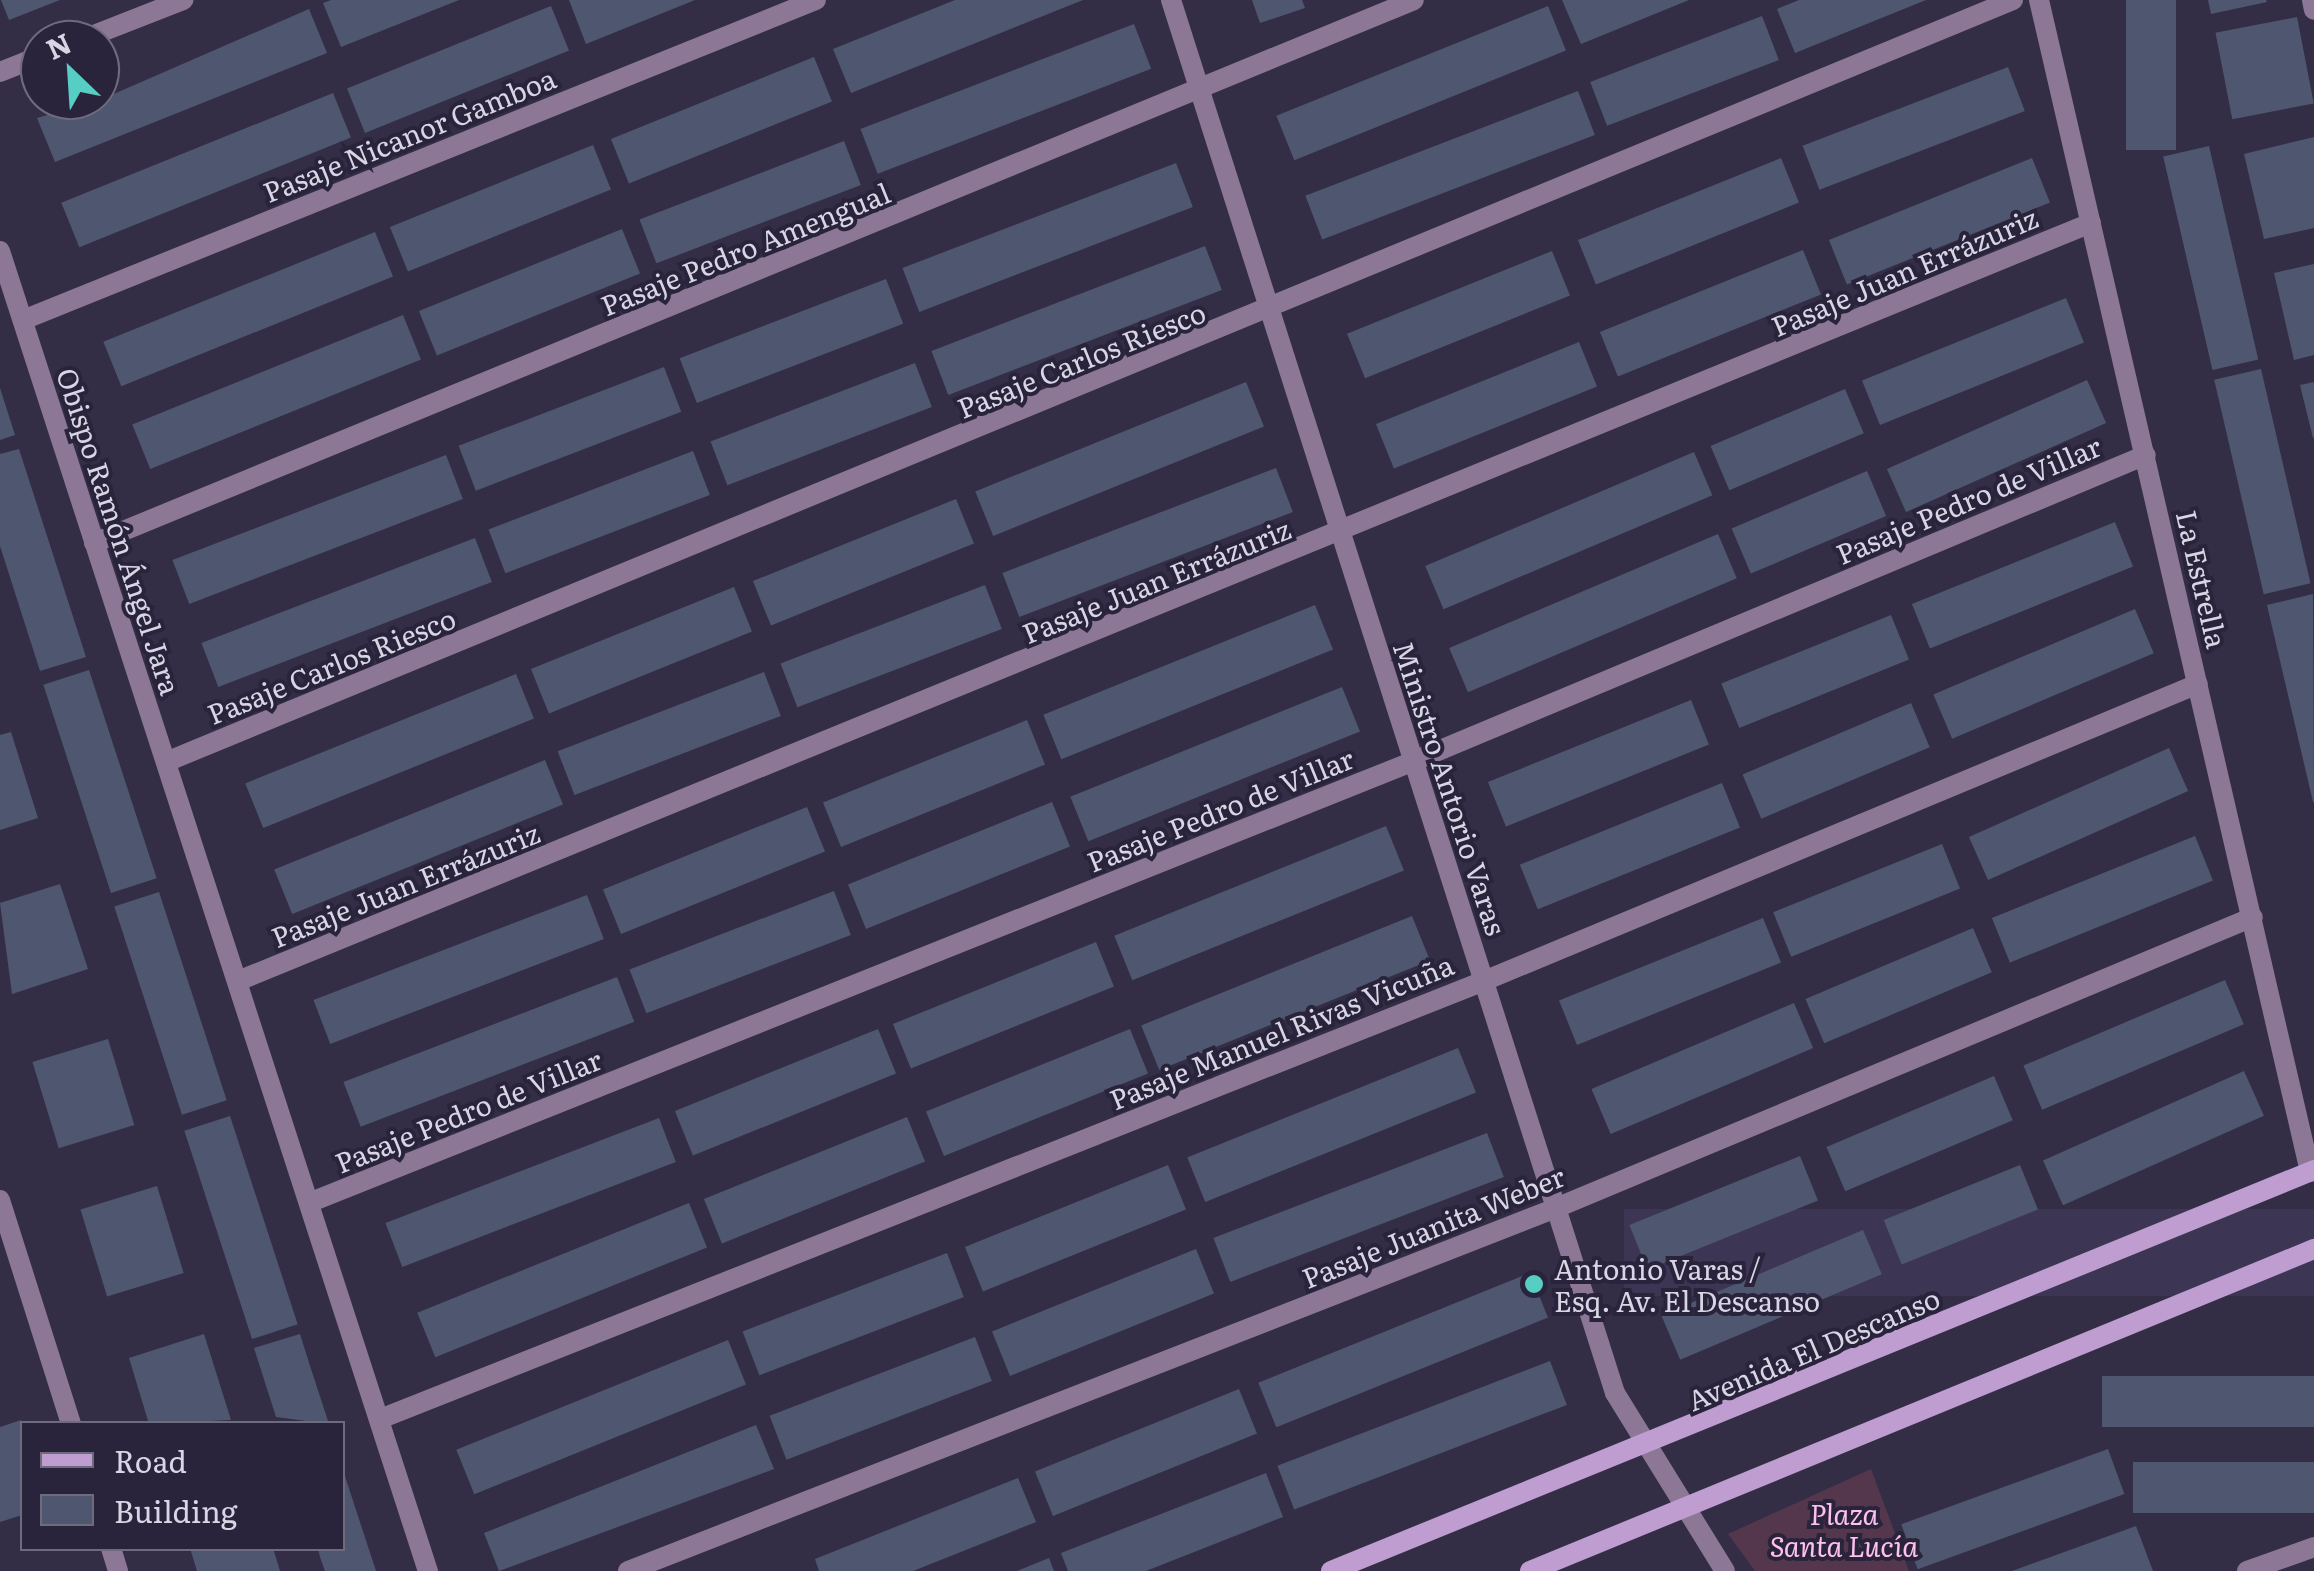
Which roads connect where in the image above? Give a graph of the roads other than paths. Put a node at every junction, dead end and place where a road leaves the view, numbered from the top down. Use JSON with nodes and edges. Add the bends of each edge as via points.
{"nodes":[{"id":1,"x":183,"y":0,"type":"edge"},
{"id":2,"x":816,"y":0,"type":"edge"},
{"id":3,"x":1172,"y":0,"type":"edge"},
{"id":4,"x":1414,"y":0,"type":"edge"},
{"id":5,"x":2013,"y":0,"type":"edge"},
{"id":6,"x":2039,"y":0,"type":"edge"},
{"id":7,"x":2312,"y":0,"type":"edge"},
{"id":8,"x":2314,"y":10,"type":"edge"},
{"id":9,"x":120,"y":25,"type":"edge"},
{"id":10,"x":1200,"y":93,"type":"junction"},
{"id":11,"x":2091,"y":223,"type":"junction"},
{"id":12,"x":0,"y":250,"type":"edge"},
{"id":13,"x":1270,"y":309,"type":"junction"},
{"id":14,"x":22,"y":320,"type":"junction"},
{"id":15,"x":2146,"y":455,"type":"junction"},
{"id":16,"x":1342,"y":536,"type":"junction"},
{"id":17,"x":94,"y":542,"type":"junction"},
{"id":18,"x":2198,"y":684,"type":"junction"},
{"id":19,"x":1414,"y":761,"type":"junction"},
{"id":20,"x":166,"y":762,"type":"junction"},
{"id":21,"x":2253,"y":917,"type":"junction"},
{"id":22,"x":238,"y":980,"type":"junction"},
{"id":23,"x":1484,"y":981,"type":"junction"},
{"id":24,"x":2312,"y":1171,"type":"edge"},
{"id":25,"x":0,"y":1200,"type":"edge"},
{"id":26,"x":310,"y":1202,"type":"junction"},
{"id":27,"x":1556,"y":1208,"type":"junction"},
{"id":28,"x":2314,"y":1249,"type":"edge"},
{"id":29,"x":380,"y":1419,"type":"junction"},
{"id":30,"x":70,"y":1421,"type":"edge"},
{"id":31,"x":1641,"y":1448,"type":"junction"},
{"id":32,"x":1681,"y":1510,"type":"junction"},
{"id":33,"x":2314,"y":1547,"type":"edge"},
{"id":34,"x":428,"y":1571,"type":"edge"},
{"id":35,"x":628,"y":1571,"type":"edge"},
{"id":36,"x":1331,"y":1571,"type":"edge"},
{"id":37,"x":1530,"y":1571,"type":"edge"},
{"id":38,"x":1725,"y":1571,"type":"edge"},
{"id":39,"x":2247,"y":1571,"type":"edge"}],
"edges":[{"from":1,"to":9,"type":"street"},
{"from":2,"to":14,"type":"street","name":"Pasaje Nicanor Gamboa"},
{"from":3,"to":10,"type":"street","name":"Ministro Antorio Varas"},
{"from":4,"to":10,"type":"street","name":"Pasaje Pedro Amengual"},
{"from":5,"to":13,"type":"street","name":"Pasaje Carlos Riesco"},
{"from":6,"to":11,"type":"street","name":"La Estrella"},
{"from":7,"to":8,"type":"street"},
{"from":10,"to":13,"type":"street","name":"Ministro Antorio Varas"},
{"from":10,"to":17,"type":"street","name":"Pasaje Pedro Amengual"},
{"from":11,"to":15,"type":"street","name":"La Estrella"},
{"from":11,"to":16,"type":"street","name":"Pasaje Juan Errázuriz"},
{"from":12,"to":14,"type":"street","name":"Obispo Ramón Ángel Jara"},
{"from":13,"to":16,"type":"street","name":"Ministro Antorio Varas"},
{"from":13,"to":20,"type":"street","name":"Pasaje Carlos Riesco"},
{"from":14,"to":17,"type":"street","name":"Obispo Ramón Ángel Jara"},
{"from":15,"to":18,"type":"street","name":"La Estrella"},
{"from":15,"to":19,"type":"street","name":"Pasaje Pedro de Villar"},
{"from":16,"to":19,"type":"street","name":"Ministro Antorio Varas"},
{"from":16,"to":22,"type":"street","name":"Pasaje Juan Errázuriz"},
{"from":17,"to":20,"type":"street","name":"Obispo Ramón Ángel Jara"},
{"from":18,"to":21,"type":"street","name":"La Estrella"},
{"from":18,"to":23,"type":"street","name":"Pasaje Manuel Rivas Vicuña"},
{"from":19,"to":23,"type":"street","name":"Ministro Antorio Varas"},
{"from":19,"to":26,"type":"street","name":"Pasaje Pedro de Villar"},
{"from":20,"to":22,"type":"street","name":"Obispo Ramón Ángel Jara"},
{"from":21,"to":24,"type":"street","name":"La Estrella"},
{"from":21,"to":27,"type":"street","name":"Pasaje Juanita Weber"},
{"from":22,"to":26,"type":"street","name":"Obispo Ramón Ángel Jara"},
{"from":23,"to":27,"type":"street","name":"Ministro Antorio Varas"},
{"from":23,"to":29,"type":"street","name":"Pasaje Manuel Rivas Vicuña"},
{"from":24,"to":31,"type":"street","name":"Avenida El Descanso"},
{"from":25,"to":30,"type":"street"},
{"from":26,"to":29,"type":"street","name":"Obispo Ramón Ángel Jara"},
{"from":27,"to":31,"type":"street","name":"Ministro Antorio Varas"},
{"from":27,"to":35,"type":"street","name":"Pasaje Juanita Weber"},
{"from":28,"to":32,"type":"street"},
{"from":29,"to":34,"type":"street","name":"Obispo Ramón Ángel Jara"},
{"from":31,"to":32,"type":"street","name":"Ministro Antorio Varas"},
{"from":31,"to":36,"type":"street","name":"Avenida El Descanso"},
{"from":32,"to":37,"type":"street"},
{"from":32,"to":38,"type":"street","name":"Ministro Antorio Varas"},
{"from":33,"to":39,"type":"street"}]}
